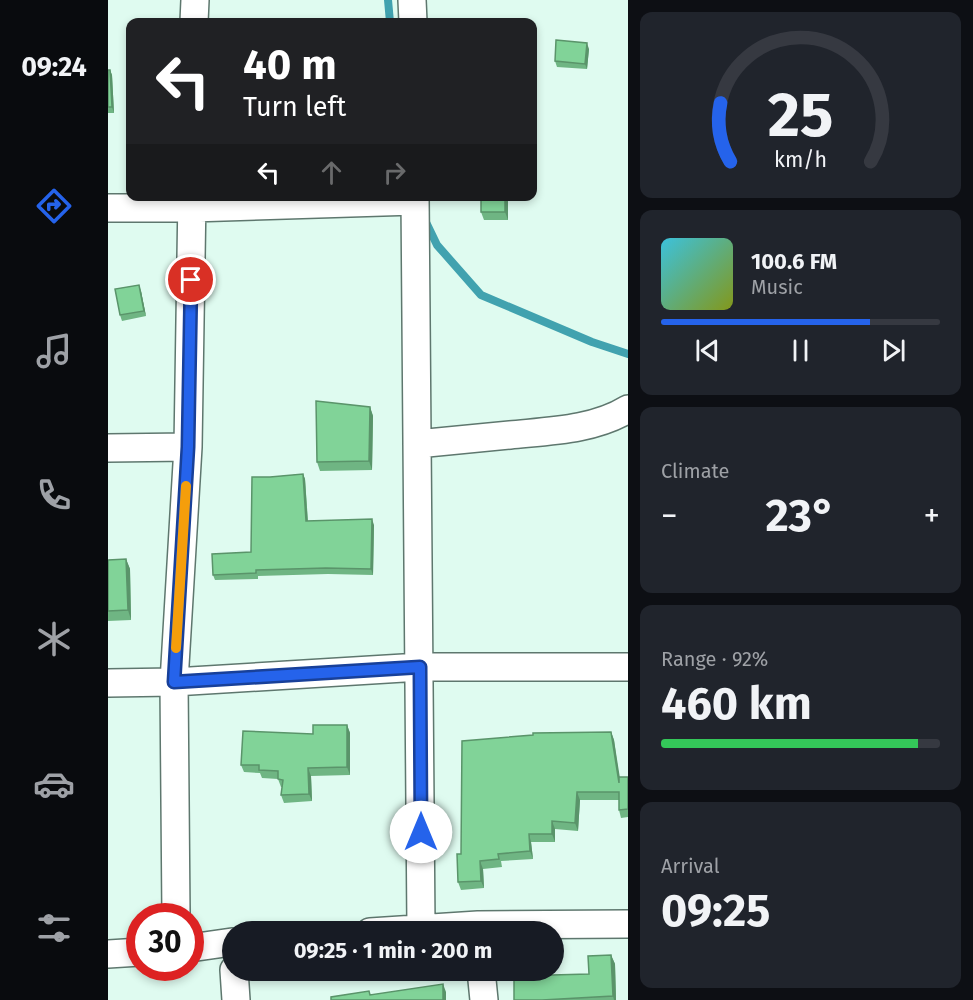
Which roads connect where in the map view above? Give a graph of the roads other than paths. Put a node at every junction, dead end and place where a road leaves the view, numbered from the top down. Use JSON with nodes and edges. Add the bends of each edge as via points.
{"nodes":[{"id":1,"x":195,"y":0,"type":"edge"},
{"id":2,"x":412,"y":0,"type":"edge"},
{"id":3,"x":194,"y":18,"type":"edge"},
{"id":4,"x":413,"y":18,"type":"edge"},
{"id":5,"x":266,"y":201,"type":"edge"},
{"id":6,"x":415,"y":201,"type":"edge"},
{"id":7,"x":192,"y":202,"type":"edge"},
{"id":8,"x":108,"y":208,"type":"edge"},
{"id":9,"x":628,"y":409,"type":"edge"},
{"id":10,"x":417,"y":444,"type":"junction"},
{"id":11,"x":188,"y":447,"type":"junction"},
{"id":12,"x":108,"y":448,"type":"edge"},
{"id":13,"x":420,"y":667,"type":"junction"},
{"id":14,"x":628,"y":667,"type":"edge"},
{"id":15,"x":174,"y":682,"type":"junction"},
{"id":16,"x":108,"y":683,"type":"edge"},
{"id":17,"x":176,"y":903,"type":"edge"},
{"id":18,"x":422,"y":921,"type":"edge"},
{"id":19,"x":628,"y":924,"type":"edge"},
{"id":20,"x":564,"y":926,"type":"edge"},
{"id":21,"x":222,"y":946,"type":"edge"},
{"id":22,"x":204,"y":947,"type":"edge"},
{"id":23,"x":126,"y":953,"type":"edge"},
{"id":24,"x":108,"y":954,"type":"edge"},
{"id":25,"x":235,"y":981,"type":"edge"},
{"id":26,"x":483,"y":981,"type":"edge"},
{"id":27,"x":236,"y":1000,"type":"edge"},
{"id":28,"x":484,"y":1000,"type":"edge"}],
"edges":[{"from":1,"to":3,"type":"street"},
{"from":2,"to":4,"type":"street"},
{"from":5,"to":7,"type":"street"},
{"from":6,"to":10,"type":"street"},
{"from":7,"to":8,"type":"street"},
{"from":7,"to":11,"type":"street"},
{"from":9,"to":10,"type":"street","via":[[582,427]]},
{"from":10,"to":13,"type":"street"},
{"from":11,"to":12,"type":"street"},
{"from":11,"to":15,"type":"street"},
{"from":13,"to":14,"type":"street"},
{"from":13,"to":15,"type":"street"},
{"from":13,"to":18,"type":"street"},
{"from":15,"to":16,"type":"street"},
{"from":15,"to":17,"type":"street"},
{"from":19,"to":20,"type":"street"},
{"from":21,"to":22,"type":"street"},
{"from":23,"to":24,"type":"street"},
{"from":25,"to":27,"type":"street"},
{"from":26,"to":28,"type":"street"}]}
